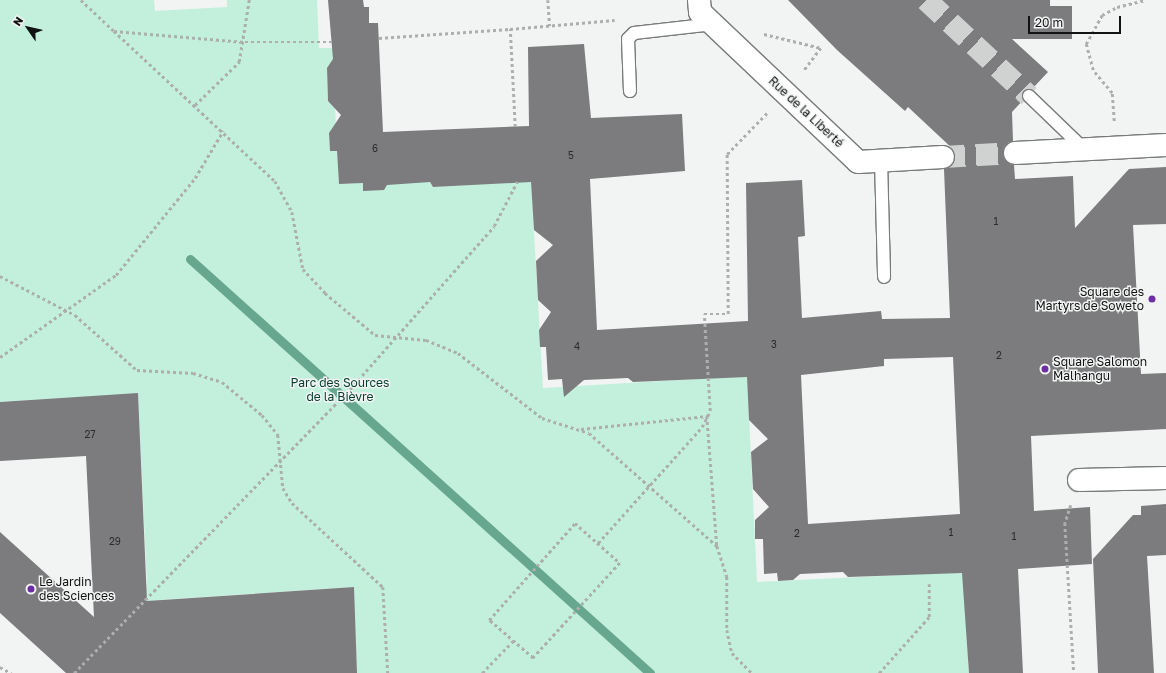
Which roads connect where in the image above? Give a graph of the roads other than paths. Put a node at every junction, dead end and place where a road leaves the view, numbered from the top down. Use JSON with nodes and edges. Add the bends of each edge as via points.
{"nodes":[{"id":1,"x":699,"y":0,"type":"edge"},
{"id":2,"x":713,"y":24,"type":"junction"},
{"id":3,"x":630,"y":91,"type":"dead end"},
{"id":4,"x":1029,"y":96,"type":"tunnel mouth"},
{"id":5,"x":1166,"y":145,"type":"edge"},
{"id":6,"x":1084,"y":149,"type":"junction"},
{"id":7,"x":1015,"y":153,"type":"tunnel mouth"},
{"id":8,"x":943,"y":157,"type":"tunnel mouth"},
{"id":9,"x":880,"y":160,"type":"junction"},
{"id":10,"x":884,"y":277,"type":"dead end"},
{"id":11,"x":1166,"y":478,"type":"edge"},
{"id":12,"x":1079,"y":480,"type":"road end"}],
"edges":[{"from":1,"to":2,"type":"street","name":"Rue de la Liberté","via":[[700,12]]},
{"from":2,"to":3,"type":"lane","via":[[634,33],[628,40]]},
{"from":2,"to":9,"type":"street","name":"Rue de la Liberté","via":[[858,162]]},
{"from":4,"to":6,"type":"lane"},
{"from":5,"to":6,"type":"street"},
{"from":6,"to":7,"type":"street"},
{"from":8,"to":9,"type":"street","name":"Rue de la Liberté"},
{"from":9,"to":10,"type":"lane"},
{"from":11,"to":12,"type":"street"}]}
